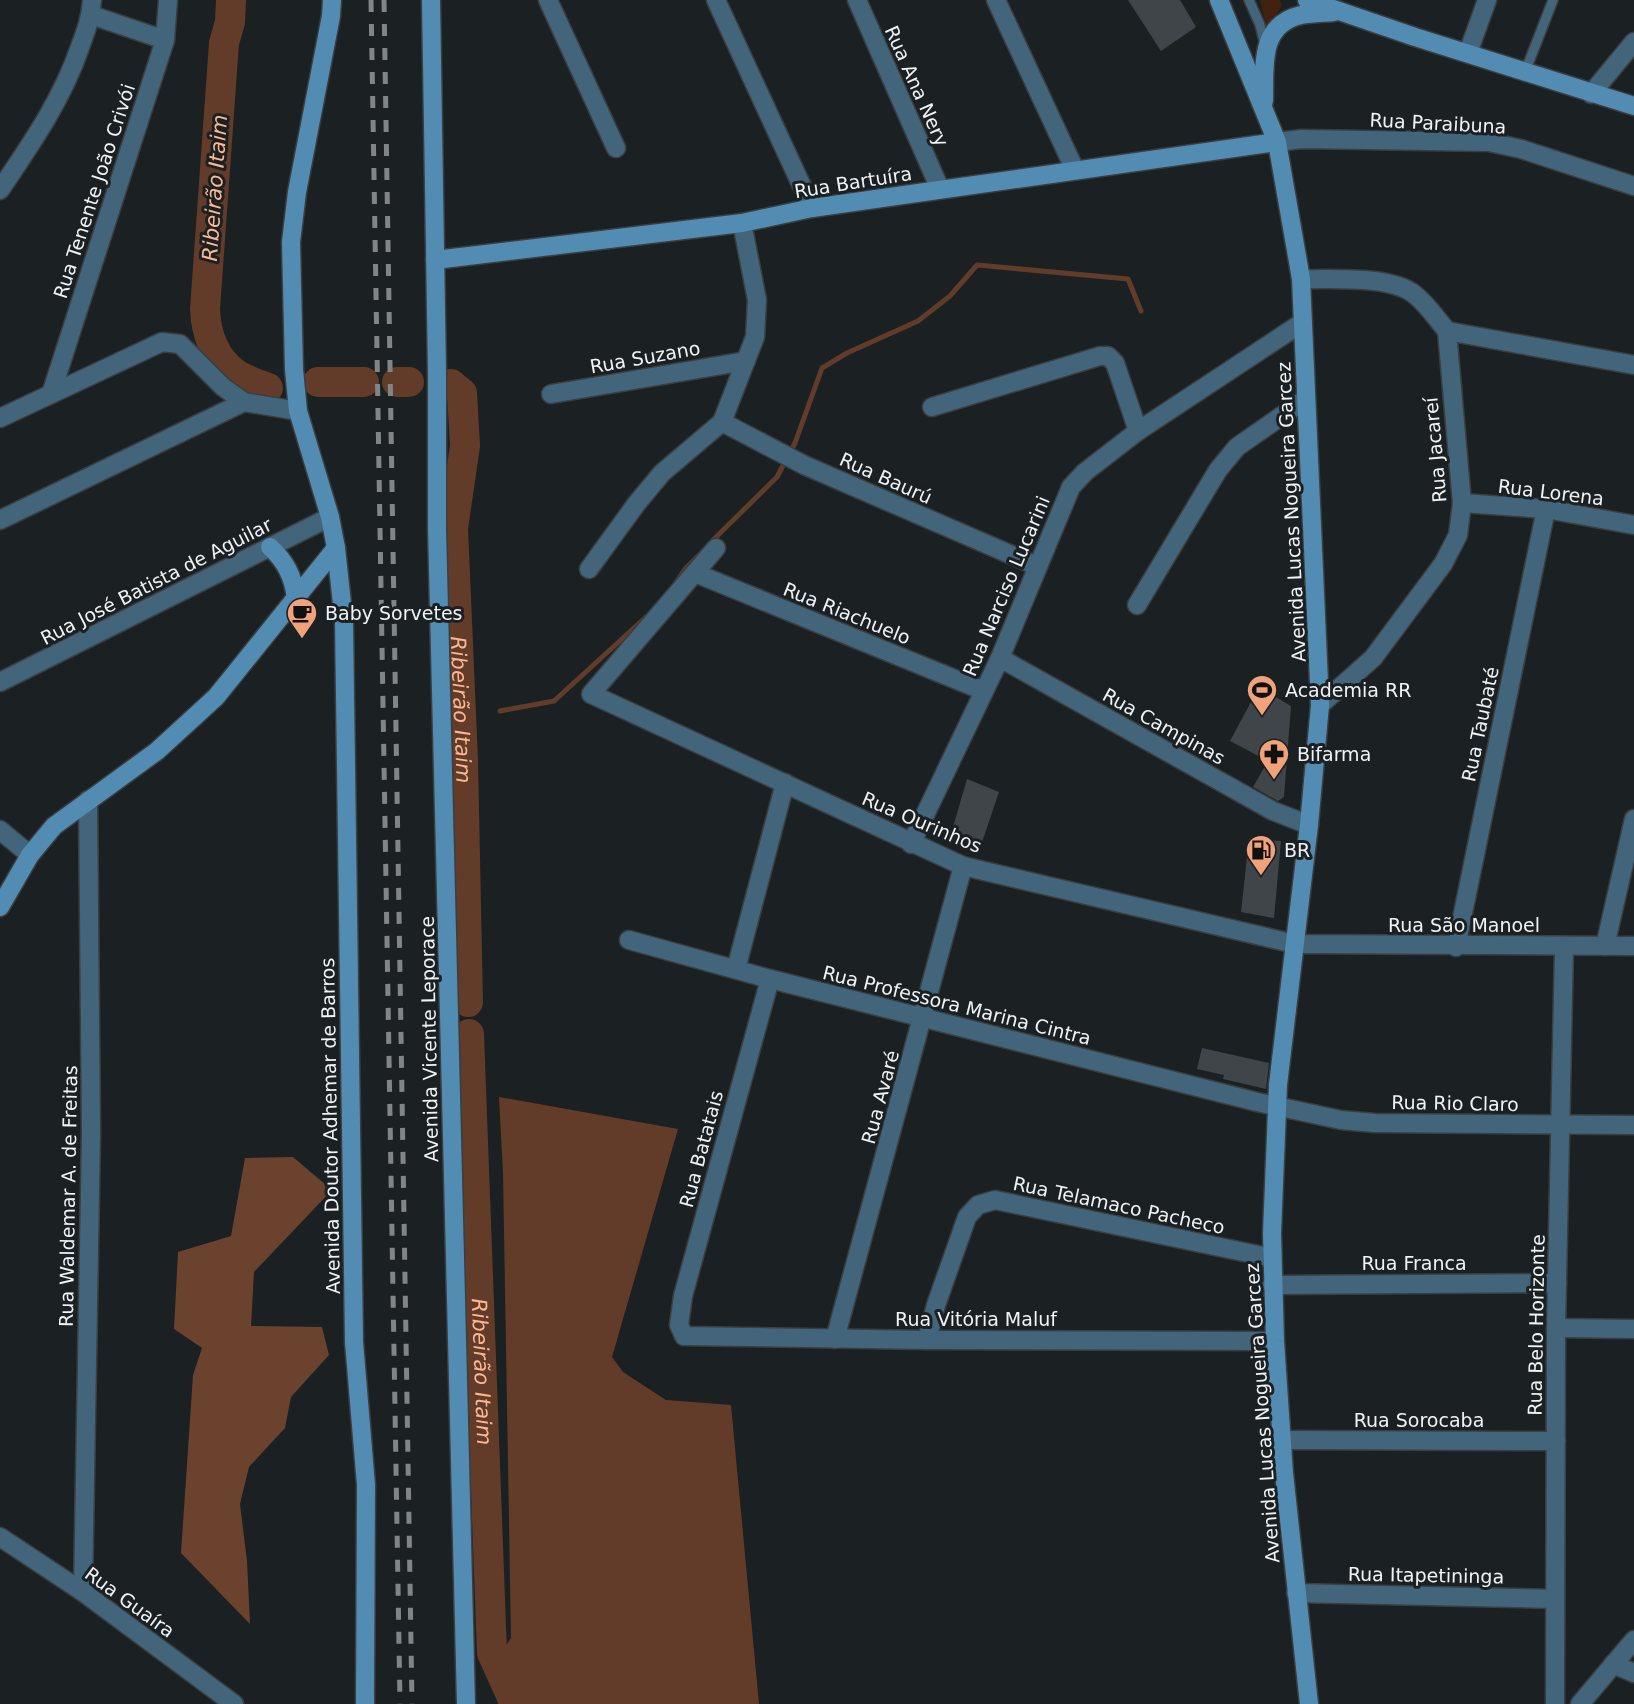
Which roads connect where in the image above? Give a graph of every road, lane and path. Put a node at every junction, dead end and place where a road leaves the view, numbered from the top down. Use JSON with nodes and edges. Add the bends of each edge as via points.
{"nodes":[{"id":1,"x":168,"y":0,"type":"edge"},
{"id":2,"x":332,"y":0,"type":"edge"},
{"id":3,"x":431,"y":0,"type":"edge"},
{"id":4,"x":548,"y":0,"type":"edge"},
{"id":5,"x":716,"y":0,"type":"edge"},
{"id":6,"x":857,"y":0,"type":"edge"},
{"id":7,"x":996,"y":0,"type":"edge"},
{"id":8,"x":1219,"y":0,"type":"edge"},
{"id":9,"x":1250,"y":0,"type":"edge"},
{"id":10,"x":1307,"y":0,"type":"edge"},
{"id":11,"x":1487,"y":0,"type":"edge"},
{"id":12,"x":1553,"y":0,"type":"edge"},
{"id":13,"x":92,"y":8,"type":"edge"},
{"id":14,"x":1338,"y":12,"type":"junction"},
{"id":15,"x":165,"y":40,"type":"junction"},
{"id":16,"x":1634,"y":41,"type":"edge"},
{"id":17,"x":1265,"y":47,"type":"junction"},
{"id":18,"x":1468,"y":52,"type":"junction"},
{"id":19,"x":1525,"y":72,"type":"junction"},
{"id":20,"x":1591,"y":94,"type":"junction"},
{"id":21,"x":1634,"y":106,"type":"edge"},
{"id":22,"x":1264,"y":108,"type":"junction"},
{"id":23,"x":1277,"y":142,"type":"junction"},
{"id":24,"x":616,"y":148,"type":"dead end"},
{"id":25,"x":1075,"y":170,"type":"junction"},
{"id":26,"x":1634,"y":186,"type":"edge"},
{"id":27,"x":940,"y":189,"type":"junction"},
{"id":28,"x":0,"y":191,"type":"edge"},
{"id":29,"x":812,"y":208,"type":"junction"},
{"id":30,"x":742,"y":223,"type":"junction"},
{"id":31,"x":435,"y":260,"type":"junction"},
{"id":32,"x":1301,"y":279,"type":"junction"},
{"id":33,"x":1303,"y":322,"type":"junction"},
{"id":34,"x":1447,"y":331,"type":"junction"},
{"id":35,"x":746,"y":361,"type":"junction"},
{"id":36,"x":1634,"y":365,"type":"edge"},
{"id":37,"x":51,"y":394,"type":"junction"},
{"id":38,"x":551,"y":394,"type":"dead end"},
{"id":39,"x":1306,"y":400,"type":"junction"},
{"id":40,"x":244,"y":402,"type":"junction"},
{"id":41,"x":296,"y":404,"type":"junction"},
{"id":42,"x":932,"y":407,"type":"dead end"},
{"id":43,"x":0,"y":418,"type":"edge"},
{"id":44,"x":722,"y":422,"type":"junction"},
{"id":45,"x":1138,"y":431,"type":"junction"},
{"id":46,"x":1462,"y":503,"type":"junction"},
{"id":47,"x":1546,"y":509,"type":"junction"},
{"id":48,"x":330,"y":517,"type":"junction"},
{"id":49,"x":0,"y":520,"type":"edge"},
{"id":50,"x":1634,"y":524,"type":"edge"},
{"id":51,"x":270,"y":547,"type":"junction"},
{"id":52,"x":336,"y":548,"type":"junction"},
{"id":53,"x":716,"y":548,"type":"dead end"},
{"id":54,"x":1037,"y":566,"type":"junction"},
{"id":55,"x":589,"y":569,"type":"dead end"},
{"id":56,"x":695,"y":573,"type":"junction"},
{"id":57,"x":296,"y":598,"type":"junction"},
{"id":58,"x":1137,"y":605,"type":"dead end"},
{"id":59,"x":1000,"y":657,"type":"junction"},
{"id":60,"x":0,"y":682,"type":"edge"},
{"id":61,"x":984,"y":691,"type":"junction"},
{"id":62,"x":1320,"y":705,"type":"junction"},
{"id":63,"x":785,"y":783,"type":"junction"},
{"id":64,"x":88,"y":800,"type":"junction"},
{"id":65,"x":1634,"y":819,"type":"edge"},
{"id":66,"x":1309,"y":825,"type":"junction"},
{"id":67,"x":0,"y":830,"type":"edge"},
{"id":68,"x":911,"y":844,"type":"junction"},
{"id":69,"x":30,"y":855,"type":"junction"},
{"id":70,"x":963,"y":866,"type":"junction"},
{"id":71,"x":0,"y":907,"type":"edge"},
{"id":72,"x":629,"y":940,"type":"dead end"},
{"id":73,"x":1295,"y":944,"type":"junction"},
{"id":74,"x":1605,"y":946,"type":"junction"},
{"id":75,"x":1634,"y":946,"type":"edge"},
{"id":76,"x":1455,"y":947,"type":"junction"},
{"id":77,"x":1564,"y":947,"type":"junction"},
{"id":78,"x":736,"y":969,"type":"junction"},
{"id":79,"x":769,"y":979,"type":"junction"},
{"id":80,"x":923,"y":1019,"type":"junction"},
{"id":81,"x":1276,"y":1107,"type":"junction"},
{"id":82,"x":1560,"y":1125,"type":"junction"},
{"id":83,"x":1634,"y":1125,"type":"edge"},
{"id":84,"x":1272,"y":1258,"type":"junction"},
{"id":85,"x":1557,"y":1283,"type":"junction"},
{"id":86,"x":1272,"y":1285,"type":"junction"},
{"id":87,"x":1556,"y":1328,"type":"junction"},
{"id":88,"x":1634,"y":1329,"type":"edge"},
{"id":89,"x":680,"y":1332,"type":"joint"},
{"id":90,"x":835,"y":1339,"type":"junction"},
{"id":91,"x":926,"y":1340,"type":"junction"},
{"id":92,"x":1275,"y":1341,"type":"junction"},
{"id":93,"x":1283,"y":1440,"type":"junction"},
{"id":94,"x":1556,"y":1441,"type":"junction"},
{"id":95,"x":0,"y":1537,"type":"edge"},
{"id":96,"x":83,"y":1592,"type":"junction"},
{"id":97,"x":1296,"y":1593,"type":"junction"},
{"id":98,"x":1555,"y":1599,"type":"junction"},
{"id":99,"x":1634,"y":1640,"type":"edge"},
{"id":100,"x":1613,"y":1664,"type":"junction"},
{"id":101,"x":1634,"y":1673,"type":"edge"},
{"id":102,"x":234,"y":1704,"type":"edge"},
{"id":103,"x":365,"y":1704,"type":"edge"},
{"id":104,"x":466,"y":1704,"type":"edge"},
{"id":105,"x":1308,"y":1704,"type":"edge"},
{"id":106,"x":1555,"y":1704,"type":"edge"},
{"id":107,"x":1580,"y":1704,"type":"edge"}],
"edges":[{"from":1,"to":15,"type":"street","name":"Rua Tenente João Crivói"},
{"from":2,"to":41,"type":"main road","name":"Avenida Doutor Adhemar de Barros","via":[[291,242]]},
{"from":3,"to":31,"type":"main road","name":"Avenida Vicente Leporace"},
{"from":4,"to":24,"type":"street"},
{"from":5,"to":29,"type":"street"},
{"from":6,"to":27,"type":"street","name":"Rua Ana Nery"},
{"from":7,"to":25,"type":"street"},
{"from":8,"to":22,"type":"main road","name":"Avenida Lucas Nogueira Garcez"},
{"from":9,"to":17,"type":"lane"},
{"from":10,"to":14,"type":"main road"},
{"from":11,"to":18,"type":"street"},
{"from":12,"to":19,"type":"lane"},
{"from":13,"to":15,"type":"street"},
{"from":13,"to":28,"type":"street","via":[[69,78]]},
{"from":14,"to":17,"type":"main road","via":[[1290,20]]},
{"from":14,"to":18,"type":"main road"},
{"from":15,"to":37,"type":"street","name":"Rua Tenente João Crivói"},
{"from":16,"to":20,"type":"street"},
{"from":17,"to":22,"type":"main road"},
{"from":18,"to":19,"type":"main road"},
{"from":19,"to":20,"type":"main road"},
{"from":20,"to":21,"type":"main road"},
{"from":22,"to":23,"type":"main road","name":"Avenida Lucas Nogueira Garcez"},
{"from":23,"to":25,"type":"main road","name":"Rua Bartuíra"},
{"from":23,"to":26,"type":"street","name":"Rua Paraibuna","via":[[1489,142]]},
{"from":23,"to":32,"type":"main road","name":"Avenida Lucas Nogueira Garcez"},
{"from":25,"to":27,"type":"main road","name":"Rua Bartuíra"},
{"from":27,"to":29,"type":"main road","name":"Rua Bartuíra"},
{"from":29,"to":30,"type":"main road","name":"Rua Bartuíra"},
{"from":30,"to":31,"type":"main road","name":"Rua Bartuíra"},
{"from":30,"to":35,"type":"street","via":[[757,300],[755,337]]},
{"from":31,"to":104,"type":"main road","name":"Avenida Vicente Leporace","via":[[437,528]]},
{"from":32,"to":33,"type":"main road","name":"Avenida Lucas Nogueira Garcez"},
{"from":32,"to":34,"type":"street","via":[[1401,286],[1425,304]]},
{"from":33,"to":39,"type":"main road","name":"Avenida Lucas Nogueira Garcez"},
{"from":33,"to":45,"type":"street","name":"Rua Narciso Lucarini"},
{"from":34,"to":36,"type":"street"},
{"from":34,"to":46,"type":"street","name":"Rua Jacareí"},
{"from":35,"to":38,"type":"street","name":"Rua Suzano"},
{"from":35,"to":44,"type":"street"},
{"from":37,"to":40,"type":"street","via":[[162,342],[174,342]]},
{"from":37,"to":43,"type":"street"},
{"from":39,"to":58,"type":"street","via":[[1237,447],[1218,470]]},
{"from":39,"to":62,"type":"main road","name":"Avenida Lucas Nogueira Garcez"},
{"from":40,"to":41,"type":"street"},
{"from":40,"to":49,"type":"street"},
{"from":41,"to":48,"type":"main road","name":"Avenida Doutor Adhemar de Barros"},
{"from":42,"to":45,"type":"street","via":[[1108,356],[1115,363]]},
{"from":44,"to":54,"type":"street","name":"Rua Baurú","via":[[804,465]]},
{"from":44,"to":55,"type":"street","via":[[662,473]]},
{"from":45,"to":54,"type":"street","name":"Rua Narciso Lucarini","via":[[1071,487]]},
{"from":46,"to":47,"type":"street","name":"Rua Lorena"},
{"from":46,"to":62,"type":"street","name":"Rua Jacareí","via":[[1458,535],[1443,564],[1373,658]]},
{"from":47,"to":50,"type":"street","name":"Rua Lorena"},
{"from":47,"to":76,"type":"street","name":"Rua Taubaté"},
{"from":48,"to":51,"type":"street","name":"Rua José Batista de Aguilar"},
{"from":48,"to":52,"type":"main road","name":"Avenida Doutor Adhemar de Barros"},
{"from":51,"to":57,"type":"main road","via":[[293,578]]},
{"from":51,"to":60,"type":"street","name":"Rua José Batista de Aguilar"},
{"from":52,"to":57,"type":"main road"},
{"from":52,"to":103,"type":"main road","name":"Avenida Doutor Adhemar de Barros","via":[[344,622],[354,1342],[366,1485]]},
{"from":53,"to":56,"type":"street"},
{"from":54,"to":59,"type":"street","name":"Rua Narciso Lucarini"},
{"from":56,"to":61,"type":"street","name":"Rua Riachuelo"},
{"from":56,"to":63,"type":"street","name":"Rua Ourinhos","via":[[591,694]]},
{"from":57,"to":64,"type":"main road","via":[[216,698],[157,751]]},
{"from":59,"to":61,"type":"street","name":"Rua Narciso Lucarini"},
{"from":59,"to":66,"type":"street","name":"Rua Campinas","via":[[1273,811]]},
{"from":61,"to":68,"type":"street","name":"Rua Narciso Lucarini"},
{"from":62,"to":66,"type":"main road","name":"Avenida Lucas Nogueira Garcez"},
{"from":63,"to":68,"type":"street","name":"Rua Ourinhos"},
{"from":63,"to":78,"type":"street"},
{"from":64,"to":69,"type":"main road","via":[[54,826]]},
{"from":64,"to":96,"type":"street","name":"Rua Waldemar A. de Freitas","via":[[91,1133]]},
{"from":65,"to":74,"type":"street"},
{"from":66,"to":73,"type":"main road","name":"Avenida Lucas Nogueira Garcez"},
{"from":67,"to":69,"type":"street"},
{"from":68,"to":70,"type":"street","name":"Rua Ourinhos"},
{"from":69,"to":71,"type":"main road"},
{"from":70,"to":73,"type":"street","name":"Rua Ourinhos"},
{"from":70,"to":80,"type":"street","name":"Rua Avaré"},
{"from":72,"to":78,"type":"street","name":"Rua Professora Marina Cintra"},
{"from":73,"to":76,"type":"street","name":"Rua São Manoel"},
{"from":73,"to":81,"type":"main road","name":"Avenida Lucas Nogueira Garcez"},
{"from":74,"to":75,"type":"street","name":"Rua São Manoel"},
{"from":74,"to":77,"type":"street","name":"Rua São Manoel"},
{"from":76,"to":77,"type":"street","name":"Rua São Manoel"},
{"from":77,"to":82,"type":"street","name":"Rua Belo Horizonte"},
{"from":78,"to":79,"type":"street","name":"Rua Professora Marina Cintra"},
{"from":79,"to":80,"type":"street","name":"Rua Professora Marina Cintra"},
{"from":79,"to":89,"type":"street","name":"Rua Batatais","via":[[683,1296]]},
{"from":80,"to":81,"type":"street","name":"Rua Professora Marina Cintra"},
{"from":80,"to":90,"type":"street","name":"Rua Avaré"},
{"from":81,"to":82,"type":"street","name":"Rua Rio Claro","via":[[1375,1123]]},
{"from":81,"to":84,"type":"main road","name":"Avenida Lucas Nogueira Garcez"},
{"from":82,"to":83,"type":"street","name":"Rua Rio Claro"},
{"from":82,"to":85,"type":"street","name":"Rua Belo Horizonte"},
{"from":84,"to":86,"type":"main road","name":"Avenida Lucas Nogueira Garcez"},
{"from":84,"to":91,"type":"street","name":"Rua Telamaco Pacheco","via":[[988,1200],[967,1217]]},
{"from":85,"to":86,"type":"street","name":"Rua Franca"},
{"from":85,"to":87,"type":"street","name":"Rua Belo Horizonte"},
{"from":86,"to":92,"type":"main road","name":"Avenida Lucas Nogueira Garcez"},
{"from":87,"to":88,"type":"street"},
{"from":87,"to":94,"type":"street","name":"Rua Belo Horizonte"},
{"from":89,"to":90,"type":"street","name":"Rua Vitória Maluf","via":[[690,1338]]},
{"from":90,"to":91,"type":"street","name":"Rua Vitória Maluf"},
{"from":91,"to":92,"type":"street","name":"Rua Vitória Maluf"},
{"from":92,"to":93,"type":"main road","name":"Avenida Lucas Nogueira Garcez"},
{"from":93,"to":94,"type":"street","name":"Rua Sorocaba"},
{"from":93,"to":97,"type":"main road","name":"Avenida Lucas Nogueira Garcez"},
{"from":94,"to":98,"type":"street","name":"Rua Belo Horizonte"},
{"from":95,"to":96,"type":"street","name":"Rua Guaíra"},
{"from":96,"to":102,"type":"street","name":"Rua Guaíra"},
{"from":97,"to":98,"type":"street","name":"Rua Itapetininga"},
{"from":97,"to":105,"type":"main road","name":"Avenida Lucas Nogueira Garcez"},
{"from":98,"to":106,"type":"street","name":"Rua Belo Horizonte"},
{"from":99,"to":100,"type":"street"},
{"from":100,"to":101,"type":"street"},
{"from":100,"to":107,"type":"street"}]}
